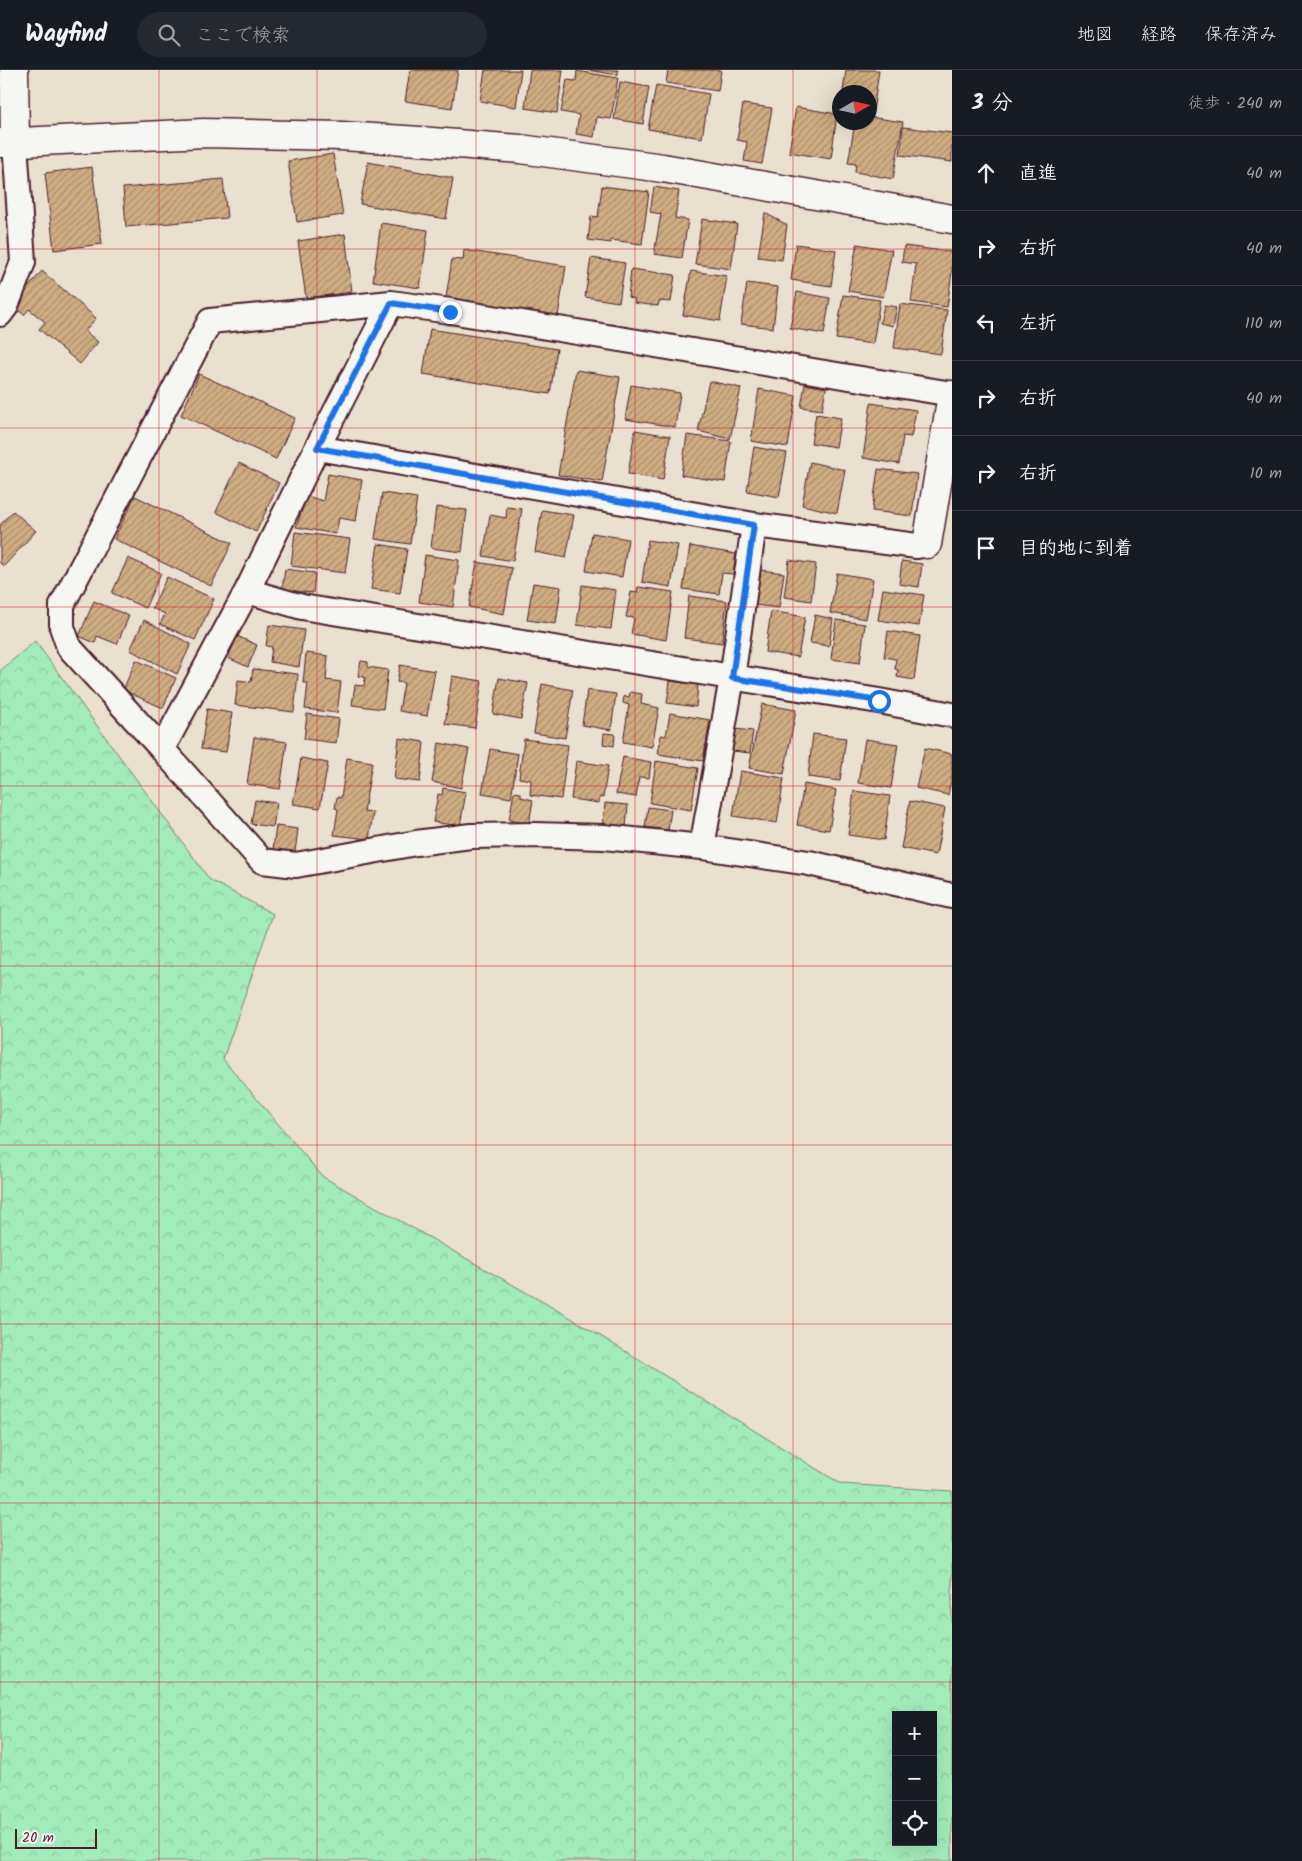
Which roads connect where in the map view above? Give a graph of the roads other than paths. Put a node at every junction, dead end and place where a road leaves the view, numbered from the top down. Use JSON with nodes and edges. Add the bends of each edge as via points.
{"nodes":[{"id":1,"x":14,"y":70,"type":"edge"},
{"id":2,"x":8,"y":142,"type":"edge"},
{"id":3,"x":952,"y":219,"type":"edge"},
{"id":4,"x":391,"y":303,"type":"junction"},
{"id":5,"x":0,"y":314,"type":"edge"},
{"id":6,"x":952,"y":395,"type":"edge"},
{"id":7,"x":317,"y":448,"type":"junction"},
{"id":8,"x":754,"y":525,"type":"junction"},
{"id":9,"x":927,"y":544,"type":"joint"},
{"id":10,"x":247,"y":591,"type":"junction"},
{"id":11,"x":732,"y":678,"type":"junction"},
{"id":12,"x":952,"y":715,"type":"edge"},
{"id":13,"x":162,"y":749,"type":"junction"},
{"id":14,"x":702,"y":847,"type":"junction"},
{"id":15,"x":952,"y":896,"type":"edge"}],
"edges":[{"from":1,"to":2,"type":"street"},
{"from":2,"to":3,"type":"street","via":[[204,133],[430,142],[663,168]]},
{"from":2,"to":5,"type":"street","via":[[22,262]]},
{"from":4,"to":6,"type":"street"},
{"from":4,"to":7,"type":"street"},
{"from":4,"to":13,"type":"street","via":[[210,321],[62,605],[62,628],[69,647]]},
{"from":6,"to":9,"type":"street"},
{"from":7,"to":8,"type":"street"},
{"from":7,"to":10,"type":"street"},
{"from":8,"to":9,"type":"street","via":[[917,546]]},
{"from":8,"to":11,"type":"street"},
{"from":10,"to":11,"type":"street","via":[[302,607]]},
{"from":10,"to":13,"type":"street"},
{"from":11,"to":12,"type":"street"},
{"from":11,"to":14,"type":"street"},
{"from":13,"to":14,"type":"street","via":[[262,862],[296,864],[471,836],[604,838]]},
{"from":14,"to":15,"type":"street","via":[[809,863]]}]}
